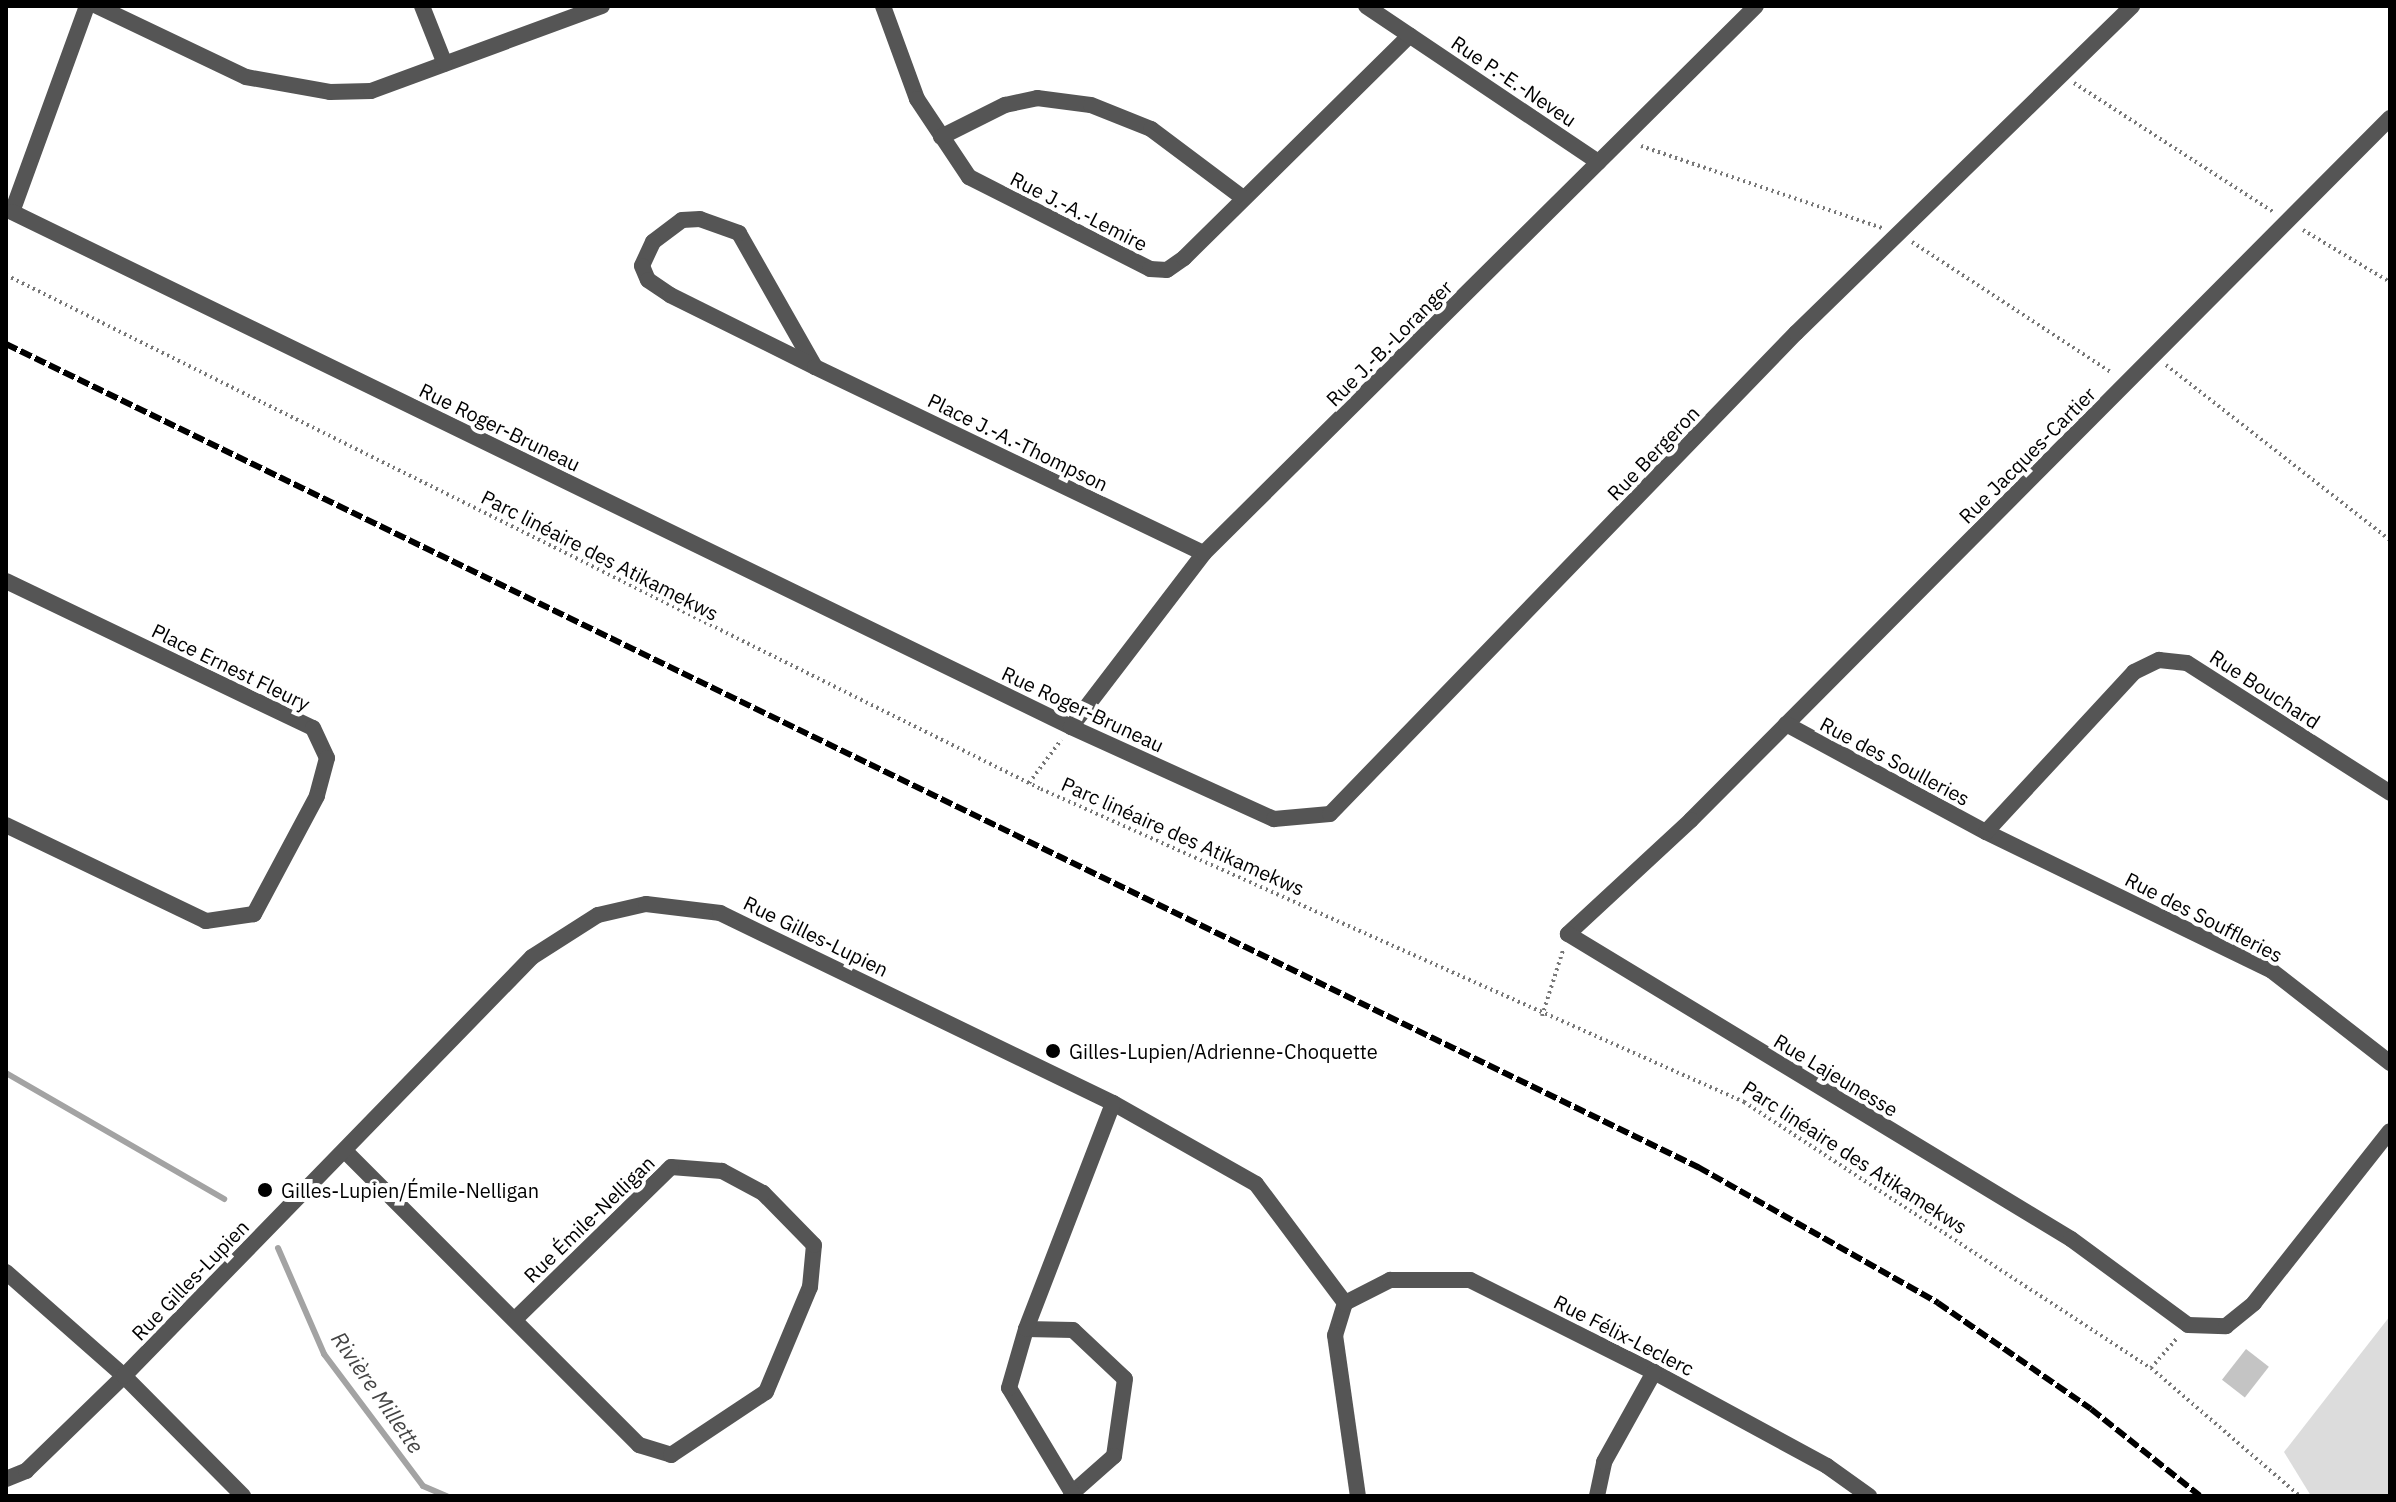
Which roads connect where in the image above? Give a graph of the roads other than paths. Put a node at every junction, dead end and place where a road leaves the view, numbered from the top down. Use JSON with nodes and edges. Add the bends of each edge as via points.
{"nodes":[{"id":1,"x":87,"y":6,"type":"edge"},
{"id":2,"x":97,"y":6,"type":"edge"},
{"id":3,"x":422,"y":6,"type":"edge"},
{"id":4,"x":602,"y":6,"type":"edge"},
{"id":5,"x":883,"y":6,"type":"edge"},
{"id":6,"x":1366,"y":6,"type":"edge"},
{"id":7,"x":1756,"y":6,"type":"edge"},
{"id":8,"x":2132,"y":6,"type":"edge"},
{"id":9,"x":1410,"y":35,"type":"junction"},
{"id":10,"x":445,"y":64,"type":"junction"},
{"id":11,"x":2390,"y":118,"type":"edge"},
{"id":12,"x":941,"y":137,"type":"junction"},
{"id":13,"x":1598,"y":162,"type":"junction"},
{"id":14,"x":1242,"y":197,"type":"junction"},
{"id":15,"x":815,"y":367,"type":"junction"},
{"id":16,"x":1204,"y":553,"type":"junction"},
{"id":17,"x":6,"y":581,"type":"edge"},
{"id":18,"x":1786,"y":724,"type":"junction"},
{"id":19,"x":1071,"y":727,"type":"junction"},
{"id":20,"x":1170,"y":772,"type":"joint"},
{"id":21,"x":2390,"y":793,"type":"edge"},
{"id":22,"x":6,"y":825,"type":"edge"},
{"id":23,"x":1986,"y":832,"type":"junction"},
{"id":24,"x":1568,"y":934,"type":"joint"},
{"id":25,"x":2390,"y":1063,"type":"edge"},
{"id":26,"x":1113,"y":1103,"type":"junction"},
{"id":27,"x":2390,"y":1131,"type":"edge"},
{"id":28,"x":345,"y":1151,"type":"junction"},
{"id":29,"x":6,"y":1272,"type":"edge"},
{"id":30,"x":1345,"y":1303,"type":"junction"},
{"id":31,"x":515,"y":1319,"type":"junction"},
{"id":32,"x":1026,"y":1329,"type":"junction"},
{"id":33,"x":1654,"y":1372,"type":"junction"},
{"id":34,"x":124,"y":1376,"type":"junction"},
{"id":35,"x":6,"y":1479,"type":"edge"},
{"id":36,"x":1072,"y":1495,"type":"edge"},
{"id":37,"x":243,"y":1496,"type":"edge"},
{"id":38,"x":1358,"y":1496,"type":"edge"},
{"id":39,"x":1597,"y":1496,"type":"edge"},
{"id":40,"x":1869,"y":1496,"type":"edge"}],
"edges":[{"from":1,"to":19,"type":"street","name":"Rue Roger-Bruneau","via":[[12,212]]},
{"from":2,"to":10,"type":"street","via":[[246,77],[330,92],[371,91]]},
{"from":3,"to":10,"type":"street"},
{"from":4,"to":10,"type":"street"},
{"from":5,"to":12,"type":"street","name":"Rue J.-A.-Lemire","via":[[917,99]]},
{"from":6,"to":9,"type":"street","name":"Rue P.-E.-Neveu"},
{"from":7,"to":13,"type":"street","name":"Rue J.-B.-Loranger"},
{"from":8,"to":20,"type":"street","name":"Rue Bergeron","via":[[1796,333],[1330,814],[1274,819]]},
{"from":9,"to":13,"type":"street","name":"Rue P.-E.-Neveu"},
{"from":9,"to":14,"type":"street","name":"Rue J.-A.-Lemire"},
{"from":11,"to":18,"type":"street","name":"Rue Jacques-Cartier"},
{"from":12,"to":14,"type":"street","via":[[1005,105],[1037,98],[1091,105],[1151,129]]},
{"from":12,"to":14,"type":"street","name":"Rue J.-A.-Lemire","via":[[969,177],[1150,269],[1167,270],[1184,258]]},
{"from":13,"to":16,"type":"street","name":"Rue J.-B.-Loranger"},
{"from":15,"to":15,"type":"street","name":"Place J.-A.-Thompson","via":[[739,233],[700,219],[682,220],[653,242],[642,266],[648,280]]},
{"from":15,"to":16,"type":"street","name":"Place J.-A.-Thompson"},
{"from":16,"to":19,"type":"street","name":"Rue J.-B.-Loranger"},
{"from":17,"to":22,"type":"street","name":"Place Ernest Fleury","via":[[313,728],[327,758],[317,796],[254,914],[206,921]]},
{"from":18,"to":23,"type":"street","name":"Rue des Soulleries"},
{"from":18,"to":24,"type":"street","name":"Rue Jacques-Cartier"},
{"from":19,"to":20,"type":"street","name":"Rue Roger-Bruneau"},
{"from":21,"to":23,"type":"street","name":"Rue Bouchard","via":[[2187,663],[2159,660],[2134,672]]},
{"from":23,"to":25,"type":"street","name":"Rue des Souffleries","via":[[2272,971]]},
{"from":24,"to":27,"type":"street","name":"Rue Lajeunesse","via":[[2071,1239],[2188,1325],[2226,1326],[2254,1303]]},
{"from":26,"to":28,"type":"street","name":"Rue Gilles-Lupien","via":[[720,913],[646,904],[598,915],[532,957]]},
{"from":26,"to":30,"type":"street","name":"Rue Gilles-Lupien","via":[[1256,1184]]},
{"from":26,"to":32,"type":"street"},
{"from":28,"to":31,"type":"street","name":"Rue Émile-Nelligan"},
{"from":28,"to":34,"type":"street","name":"Rue Gilles-Lupien"},
{"from":29,"to":34,"type":"street"},
{"from":30,"to":33,"type":"street","name":"Rue Félix-Leclerc","via":[[1390,1280],[1470,1280]]},
{"from":30,"to":38,"type":"street","via":[[1335,1335]]},
{"from":31,"to":31,"type":"street","name":"Rue Émile-Nelligan","via":[[639,1445],[671,1455],[766,1392],[810,1287],[814,1245],[763,1193],[722,1171],[671,1167]]},
{"from":32,"to":36,"type":"street","via":[[1009,1388]]},
{"from":32,"to":36,"type":"street","via":[[1073,1330],[1125,1379],[1114,1456]]},
{"from":33,"to":39,"type":"street","via":[[1604,1462]]},
{"from":33,"to":40,"type":"street","name":"Rue Félix-Leclerc","via":[[1827,1466]]},
{"from":34,"to":35,"type":"street","name":"Rue Gilles-Lupien","via":[[26,1471]]},
{"from":34,"to":37,"type":"street"}]}
